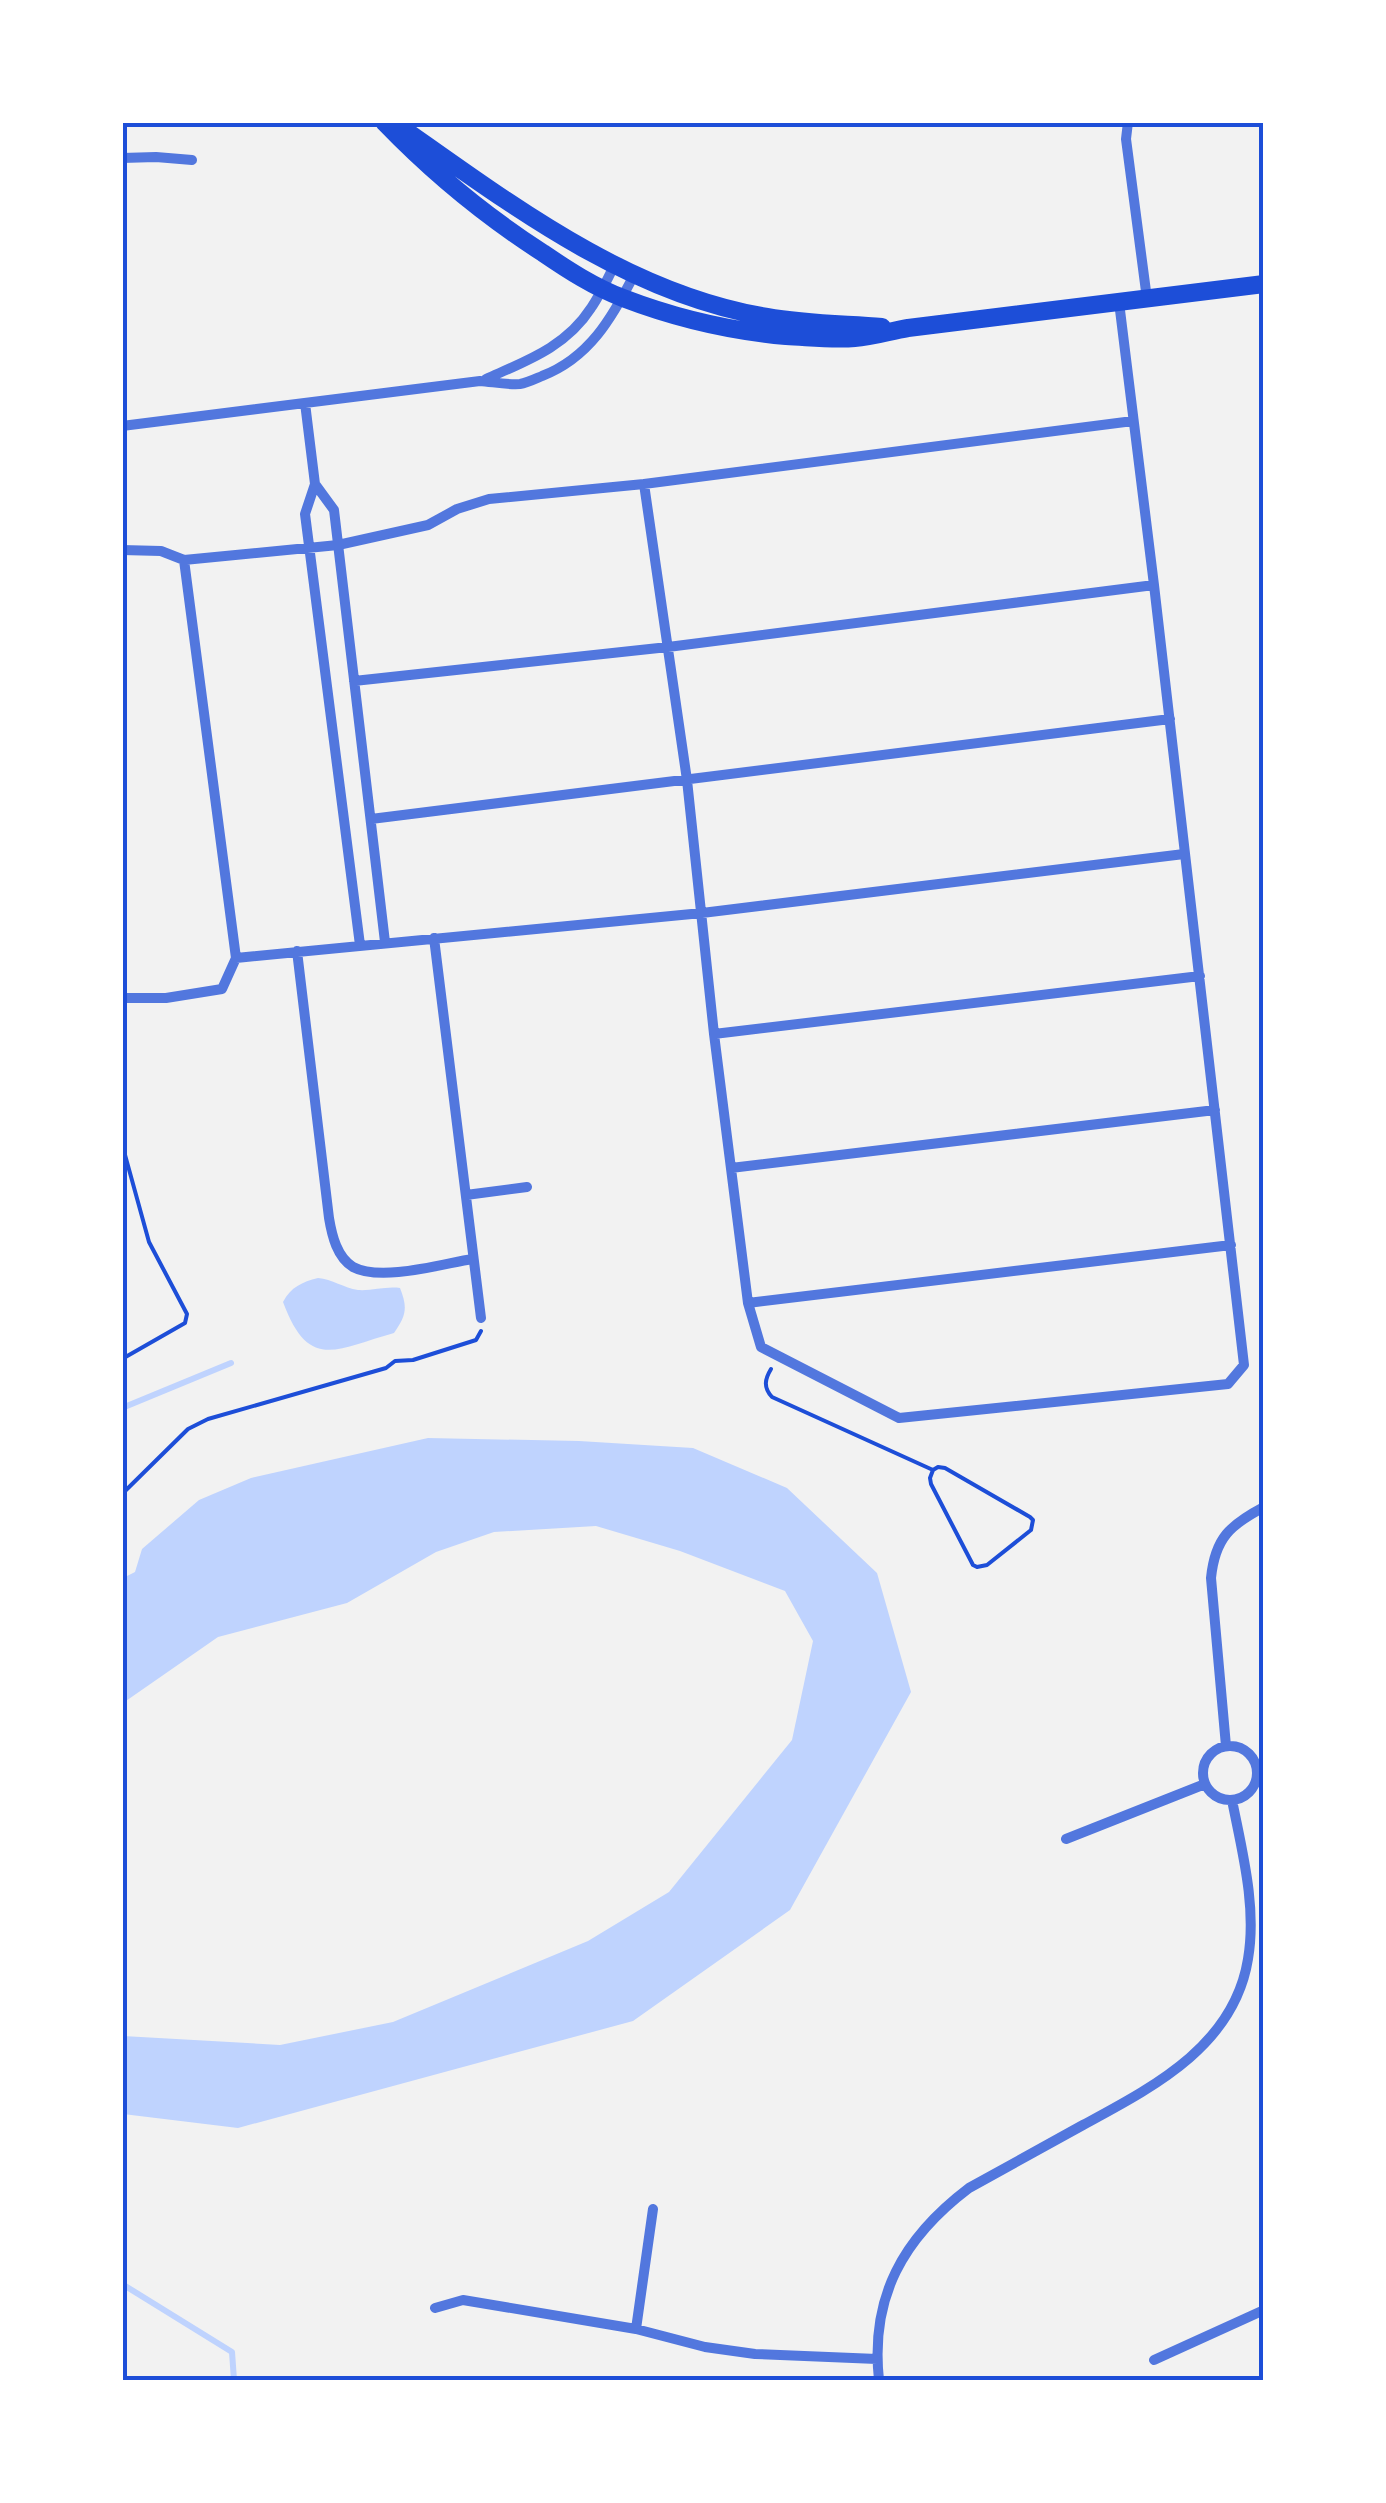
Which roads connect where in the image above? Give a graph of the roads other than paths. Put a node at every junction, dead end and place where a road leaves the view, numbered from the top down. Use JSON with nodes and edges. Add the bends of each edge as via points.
{"nodes":[{"id":1,"x":384,"y":122,"type":"edge"},
{"id":2,"x":395,"y":122,"type":"edge"},
{"id":3,"x":1116,"y":122,"type":"edge"},
{"id":4,"x":1128,"y":122,"type":"edge"},
{"id":5,"x":1126,"y":139,"type":"junction"},
{"id":6,"x":122,"y":158,"type":"edge"},
{"id":7,"x":192,"y":160,"type":"dead end"},
{"id":8,"x":614,"y":266,"type":"junction"},
{"id":9,"x":634,"y":275,"type":"junction"},
{"id":10,"x":1264,"y":284,"type":"edge"},
{"id":11,"x":602,"y":289,"type":"junction"},
{"id":12,"x":622,"y":298,"type":"junction"},
{"id":13,"x":1147,"y":299,"type":"junction"},
{"id":14,"x":1118,"y":302,"type":"junction"},
{"id":15,"x":908,"y":328,"type":"junction"},
{"id":16,"x":480,"y":381,"type":"junction"},
{"id":17,"x":305,"y":403,"type":"junction"},
{"id":18,"x":1133,"y":421,"type":"junction"},
{"id":19,"x":122,"y":426,"type":"edge"},
{"id":20,"x":315,"y":484,"type":"junction"},
{"id":21,"x":644,"y":484,"type":"junction"},
{"id":22,"x":338,"y":545,"type":"junction"},
{"id":23,"x":309,"y":546,"type":"junction"},
{"id":24,"x":122,"y":550,"type":"edge"},
{"id":25,"x":184,"y":560,"type":"junction"},
{"id":26,"x":1154,"y":585,"type":"junction"},
{"id":27,"x":668,"y":648,"type":"junction"},
{"id":28,"x":354,"y":681,"type":"junction"},
{"id":29,"x":1170,"y":719,"type":"junction"},
{"id":30,"x":687,"y":780,"type":"junction"},
{"id":31,"x":371,"y":819,"type":"junction"},
{"id":32,"x":1184,"y":854,"type":"junction"},
{"id":33,"x":702,"y":913,"type":"junction"},
{"id":34,"x":434,"y":938,"type":"junction"},
{"id":35,"x":385,"y":942,"type":"junction"},
{"id":36,"x":360,"y":944,"type":"junction"},
{"id":37,"x":298,"y":951,"type":"junction"},
{"id":38,"x":236,"y":958,"type":"junction"},
{"id":39,"x":1200,"y":976,"type":"junction"},
{"id":40,"x":122,"y":998,"type":"edge"},
{"id":41,"x":714,"y":1034,"type":"junction"},
{"id":42,"x":1215,"y":1110,"type":"junction"},
{"id":43,"x":732,"y":1168,"type":"junction"},
{"id":44,"x":527,"y":1187,"type":"dead end"},
{"id":45,"x":466,"y":1195,"type":"junction"},
{"id":46,"x":1232,"y":1246,"type":"junction"},
{"id":47,"x":472,"y":1258,"type":"junction"},
{"id":48,"x":748,"y":1303,"type":"junction"},
{"id":49,"x":481,"y":1318,"type":"road end"},
{"id":50,"x":1264,"y":1507,"type":"edge"},
{"id":51,"x":1226,"y":1746,"type":"junction"},
{"id":52,"x":1259,"y":1761,"type":"edge"},
{"id":53,"x":1205,"y":1784,"type":"junction"},
{"id":54,"x":1232,"y":1800,"type":"junction"},
{"id":55,"x":1066,"y":1839,"type":"dead end"},
{"id":56,"x":654,"y":2209,"type":"dead end"},
{"id":57,"x":434,"y":2308,"type":"dead end"},
{"id":58,"x":1264,"y":2310,"type":"edge"},
{"id":59,"x":636,"y":2330,"type":"junction"},
{"id":60,"x":877,"y":2359,"type":"junction"},
{"id":61,"x":1154,"y":2360,"type":"dead end"},
{"id":62,"x":880,"y":2380,"type":"edge"}],
"edges":[{"from":1,"to":11,"type":"main road","via":[[478,208]]},
{"from":2,"to":8,"type":"main road"},
{"from":3,"to":5,"type":"street"},
{"from":4,"to":5,"type":"street"},
{"from":5,"to":13,"type":"street"},
{"from":6,"to":7,"type":"street"},
{"from":8,"to":9,"type":"main road"},
{"from":8,"to":11,"type":"street"},
{"from":9,"to":12,"type":"street"},
{"from":9,"to":15,"type":"main road","via":[[766,317]]},
{"from":10,"to":13,"type":"main road"},
{"from":11,"to":12,"type":"main road"},
{"from":11,"to":16,"type":"street","via":[[562,342]]},
{"from":12,"to":15,"type":"main road","via":[[763,334],[857,338]]},
{"from":12,"to":16,"type":"street","via":[[576,358],[521,384]]},
{"from":13,"to":14,"type":"main road"},
{"from":14,"to":15,"type":"main road"},
{"from":14,"to":18,"type":"street"},
{"from":16,"to":17,"type":"street"},
{"from":17,"to":19,"type":"street"},
{"from":17,"to":20,"type":"street"},
{"from":18,"to":21,"type":"street"},
{"from":18,"to":26,"type":"street"},
{"from":20,"to":22,"type":"street","via":[[334,510]]},
{"from":20,"to":23,"type":"street","via":[[305,514]]},
{"from":21,"to":22,"type":"street","via":[[489,499],[428,525]]},
{"from":21,"to":27,"type":"street"},
{"from":22,"to":23,"type":"street"},
{"from":22,"to":28,"type":"street"},
{"from":23,"to":25,"type":"street"},
{"from":23,"to":36,"type":"street"},
{"from":24,"to":25,"type":"street","via":[[161,551]]},
{"from":25,"to":38,"type":"street"},
{"from":26,"to":27,"type":"street"},
{"from":26,"to":29,"type":"street"},
{"from":27,"to":28,"type":"street"},
{"from":27,"to":30,"type":"street"},
{"from":28,"to":31,"type":"street"},
{"from":29,"to":30,"type":"street"},
{"from":29,"to":32,"type":"street"},
{"from":30,"to":31,"type":"street"},
{"from":30,"to":33,"type":"street"},
{"from":31,"to":35,"type":"street"},
{"from":32,"to":33,"type":"street"},
{"from":32,"to":39,"type":"street"},
{"from":33,"to":34,"type":"street"},
{"from":33,"to":41,"type":"street"},
{"from":34,"to":35,"type":"street"},
{"from":34,"to":45,"type":"street"},
{"from":35,"to":36,"type":"street"},
{"from":36,"to":37,"type":"street"},
{"from":37,"to":38,"type":"street"},
{"from":37,"to":47,"type":"street","via":[[334,1244],[352,1266],[371,1272]]},
{"from":38,"to":40,"type":"street","via":[[222,989]]},
{"from":39,"to":41,"type":"street"},
{"from":39,"to":42,"type":"street"},
{"from":41,"to":43,"type":"street"},
{"from":42,"to":43,"type":"street"},
{"from":42,"to":46,"type":"street"},
{"from":43,"to":48,"type":"street"},
{"from":44,"to":45,"type":"street"},
{"from":45,"to":47,"type":"street"},
{"from":46,"to":48,"type":"street"},
{"from":46,"to":48,"type":"street","via":[[1244,1365],[1228,1384],[899,1418],[761,1347]]},
{"from":47,"to":49,"type":"street"},
{"from":50,"to":51,"type":"street","via":[[1230,1528],[1213,1559]]},
{"from":51,"to":52,"type":"street"},
{"from":51,"to":53,"type":"street","via":[[1204,1763]]},
{"from":52,"to":54,"type":"street","via":[[1252,1787]]},
{"from":53,"to":54,"type":"street"},
{"from":53,"to":55,"type":"street"},
{"from":54,"to":60,"type":"street","via":[[1250,1937],[1230,2009],[1200,2050],[1158,2082],[943,2208],[888,2288]]},
{"from":56,"to":59,"type":"street"},
{"from":57,"to":59,"type":"street","via":[[463,2300]]},
{"from":58,"to":61,"type":"street"},
{"from":59,"to":60,"type":"street","via":[[755,2354]]},
{"from":60,"to":62,"type":"street"}]}
